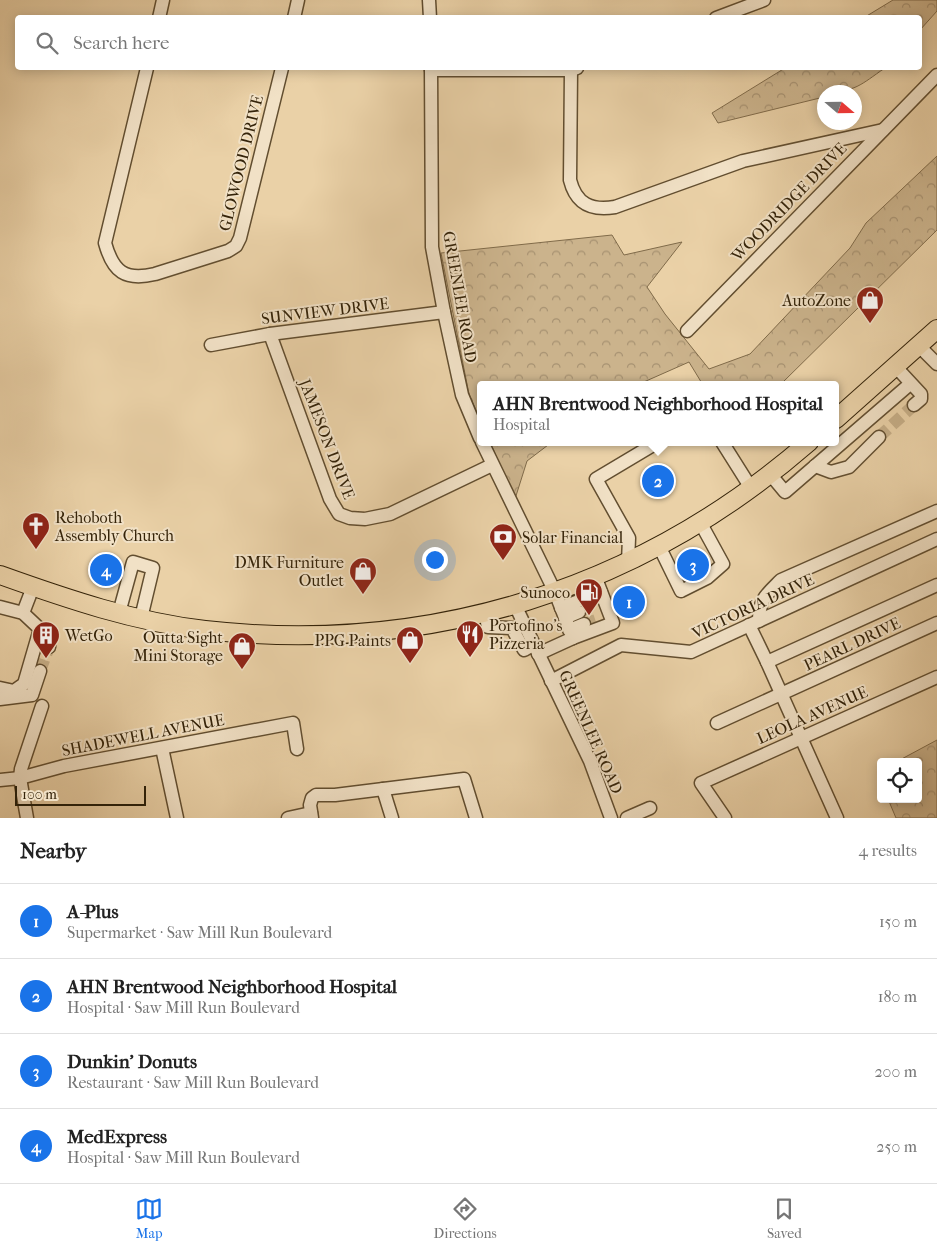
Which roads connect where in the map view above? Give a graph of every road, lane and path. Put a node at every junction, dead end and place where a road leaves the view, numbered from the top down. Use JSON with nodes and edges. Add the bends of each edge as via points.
{"nodes":[{"id":1,"x":163,"y":0,"type":"edge"},
{"id":2,"x":298,"y":0,"type":"edge"},
{"id":3,"x":429,"y":0,"type":"edge"},
{"id":4,"x":764,"y":0,"type":"edge"},
{"id":5,"x":160,"y":15,"type":"edge"},
{"id":6,"x":295,"y":15,"type":"edge"},
{"id":7,"x":430,"y":15,"type":"edge"},
{"id":8,"x":724,"y":15,"type":"edge"},
{"id":9,"x":147,"y":70,"type":"edge"},
{"id":10,"x":282,"y":70,"type":"edge"},
{"id":11,"x":431,"y":70,"type":"edge"},
{"id":12,"x":574,"y":70,"type":"edge"},
{"id":13,"x":937,"y":75,"type":"edge"},
{"id":14,"x":883,"y":130,"type":"junction"},
{"id":15,"x":444,"y":312,"type":"junction"},
{"id":16,"x":937,"y":329,"type":"edge"},
{"id":17,"x":687,"y":331,"type":"dead end"},
{"id":18,"x":270,"y":334,"type":"junction"},
{"id":19,"x":211,"y":345,"type":"dead end"},
{"id":20,"x":918,"y":345,"type":"junction"},
{"id":21,"x":937,"y":364,"type":"edge"},
{"id":22,"x":895,"y":366,"type":"junction"},
{"id":23,"x":910,"y":384,"type":"junction"},
{"id":24,"x":914,"y":405,"type":"dead end"},
{"id":25,"x":839,"y":416,"type":"edge"},
{"id":26,"x":477,"y":431,"type":"edge"},
{"id":27,"x":879,"y":437,"type":"tunnel mouth"},
{"id":28,"x":839,"y":445,"type":"edge"},
{"id":29,"x":484,"y":446,"type":"edge"},
{"id":30,"x":651,"y":446,"type":"edge"},
{"id":31,"x":725,"y":446,"type":"edge"},
{"id":32,"x":804,"y":446,"type":"edge"},
{"id":33,"x":838,"y":446,"type":"edge"},
{"id":34,"x":492,"y":465,"type":"junction"},
{"id":35,"x":815,"y":466,"type":"junction"},
{"id":36,"x":770,"y":474,"type":"junction"},
{"id":37,"x":752,"y":488,"type":"junction"},
{"id":38,"x":937,"y":511,"type":"edge"},
{"id":39,"x":700,"y":522,"type":"junction"},
{"id":40,"x":629,"y":538,"type":"junction"},
{"id":41,"x":937,"y":539,"type":"edge"},
{"id":42,"x":654,"y":548,"type":"junction"},
{"id":43,"x":628,"y":562,"type":"junction"},
{"id":44,"x":0,"y":575,"type":"edge"},
{"id":45,"x":937,"y":585,"type":"edge"},
{"id":46,"x":33,"y":587,"type":"junction"},
{"id":47,"x":599,"y":594,"type":"junction"},
{"id":48,"x":515,"y":605,"type":"junction"},
{"id":49,"x":0,"y":607,"type":"edge"},
{"id":50,"x":23,"y":613,"type":"junction"},
{"id":51,"x":119,"y":613,"type":"junction"},
{"id":52,"x":485,"y":613,"type":"junction"},
{"id":53,"x":564,"y":617,"type":"junction"},
{"id":54,"x":141,"y":618,"type":"junction"},
{"id":55,"x":582,"y":618,"type":"tunnel mouth"},
{"id":56,"x":754,"y":623,"type":"junction"},
{"id":57,"x":937,"y":623,"type":"edge"},
{"id":58,"x":40,"y":629,"type":"junction"},
{"id":59,"x":49,"y":647,"type":"dead end"},
{"id":60,"x":536,"y":649,"type":"junction"},
{"id":61,"x":767,"y":662,"type":"junction"},
{"id":62,"x":40,"y":671,"type":"tunnel mouth"},
{"id":63,"x":937,"y":677,"type":"edge"},
{"id":64,"x":551,"y":681,"type":"junction"},
{"id":65,"x":0,"y":688,"type":"edge"},
{"id":66,"x":781,"y":695,"type":"junction"},
{"id":67,"x":0,"y":701,"type":"edge"},
{"id":68,"x":42,"y":706,"type":"dead end"},
{"id":69,"x":717,"y":723,"type":"dead end"},
{"id":70,"x":800,"y":739,"type":"junction"},
{"id":71,"x":162,"y":748,"type":"junction"},
{"id":72,"x":297,"y":749,"type":"dead end"},
{"id":73,"x":20,"y":778,"type":"junction"},
{"id":74,"x":0,"y":780,"type":"edge"},
{"id":75,"x":383,"y":789,"type":"junction"},
{"id":76,"x":650,"y":808,"type":"dead end"},
{"id":77,"x":312,"y":816,"type":"edge"},
{"id":78,"x":27,"y":818,"type":"edge"},
{"id":79,"x":177,"y":818,"type":"edge"},
{"id":80,"x":288,"y":818,"type":"edge"},
{"id":81,"x":392,"y":818,"type":"edge"},
{"id":82,"x":476,"y":818,"type":"edge"},
{"id":83,"x":611,"y":818,"type":"edge"},
{"id":84,"x":627,"y":818,"type":"edge"},
{"id":85,"x":725,"y":818,"type":"edge"},
{"id":86,"x":837,"y":818,"type":"edge"}],
"edges":[{"from":1,"to":5,"type":"street"},
{"from":2,"to":6,"type":"street"},
{"from":3,"to":7,"type":"street"},
{"from":4,"to":8,"type":"street"},
{"from":9,"to":10,"type":"street","name":"GLOWOOD DRIVE","via":[[105,243],[109,258],[117,269],[130,276],[155,274],[236,246]]},
{"from":11,"to":15,"type":"street","name":"GREENLEE ROAD","via":[[432,247]]},
{"from":12,"to":14,"type":"street","via":[[570,180],[573,192],[580,200],[604,209],[743,160]]},
{"from":13,"to":14,"type":"street","name":"WOODRIDGE DRIVE"},
{"from":14,"to":17,"type":"street","name":"WOODRIDGE DRIVE"},
{"from":15,"to":18,"type":"street","name":"SUNVIEW DRIVE"},
{"from":15,"to":26,"type":"street","name":"GREENLEE ROAD","via":[[462,395]]},
{"from":16,"to":20,"type":"highway"},
{"from":18,"to":19,"type":"street","name":"SUNVIEW DRIVE"},
{"from":18,"to":34,"type":"street","name":"JAMESON DRIVE","via":[[330,499],[339,514],[365,518],[390,514]]},
{"from":20,"to":21,"type":"street"},
{"from":20,"to":22,"type":"highway"},
{"from":22,"to":23,"type":"street"},
{"from":22,"to":25,"type":"highway"},
{"from":23,"to":24,"type":"street","via":[[921,394]]},
{"from":23,"to":28,"type":"street"},
{"from":27,"to":35,"type":"street","via":[[849,467],[831,472]]},
{"from":29,"to":34,"type":"street"},
{"from":30,"to":40,"type":"street","via":[[596,479]]},
{"from":31,"to":37,"type":"street"},
{"from":32,"to":36,"type":"highway"},
{"from":33,"to":35,"type":"street"},
{"from":34,"to":53,"type":"street"},
{"from":35,"to":36,"type":"street","via":[[785,492]]},
{"from":36,"to":37,"type":"highway"},
{"from":37,"to":39,"type":"highway"},
{"from":38,"to":56,"type":"street","via":[[781,580],[765,595]]},
{"from":39,"to":42,"type":"highway"},
{"from":39,"to":42,"type":"street","via":[[723,564],[708,578],[681,591]]},
{"from":40,"to":42,"type":"street"},
{"from":40,"to":43,"type":"street"},
{"from":41,"to":56,"type":"street","name":"VICTORIA DRIVE"},
{"from":42,"to":43,"type":"highway"},
{"from":43,"to":47,"type":"highway"},
{"from":44,"to":46,"type":"highway"},
{"from":45,"to":61,"type":"street"},
{"from":46,"to":50,"type":"street"},
{"from":46,"to":51,"type":"highway"},
{"from":47,"to":53,"type":"highway"},
{"from":47,"to":53,"type":"street","via":[[604,616],[613,623]]},
{"from":48,"to":52,"type":"highway"},
{"from":48,"to":53,"type":"highway"},
{"from":48,"to":60,"type":"street","name":"GREENLEE ROAD"},
{"from":49,"to":50,"type":"street"},
{"from":50,"to":58,"type":"street"},
{"from":51,"to":54,"type":"highway"},
{"from":51,"to":54,"type":"street","via":[[132,562],[154,568]]},
{"from":52,"to":54,"type":"highway","via":[[375,633],[326,635],[213,631]]},
{"from":52,"to":60,"type":"street","via":[[488,627],[512,628],[524,650]]},
{"from":53,"to":55,"type":"street"},
{"from":53,"to":60,"type":"street"},
{"from":56,"to":61,"type":"street"},
{"from":56,"to":64,"type":"street","name":"VICTORIA DRIVE","via":[[691,652],[621,645]]},
{"from":57,"to":66,"type":"street","name":"PEARL DRIVE"},
{"from":58,"to":59,"type":"street","via":[[50,638]]},
{"from":58,"to":65,"type":"street","via":[[24,684],[14,691]]},
{"from":60,"to":64,"type":"street","name":"GREENLEE ROAD"},
{"from":61,"to":66,"type":"street"},
{"from":62,"to":67,"type":"street","via":[[32,696],[26,700]]},
{"from":63,"to":70,"type":"street","name":"LEOLA AVENUE"},
{"from":64,"to":83,"type":"street","name":"GREENLEE ROAD","via":[[590,761]]},
{"from":66,"to":69,"type":"street","name":"PEARL DRIVE"},
{"from":66,"to":70,"type":"street"},
{"from":68,"to":73,"type":"street"},
{"from":70,"to":85,"type":"street","name":"LEOLA AVENUE","via":[[701,783]]},
{"from":70,"to":86,"type":"street"},
{"from":71,"to":72,"type":"street","name":"SHADEWELL AVENUE","via":[[293,723]]},
{"from":71,"to":73,"type":"street","name":"SHADEWELL AVENUE","via":[[64,766]]},
{"from":71,"to":79,"type":"street"},
{"from":73,"to":74,"type":"street","name":"SHADEWELL AVENUE"},
{"from":73,"to":78,"type":"street"},
{"from":75,"to":77,"type":"street","via":[[316,795],[310,805]]},
{"from":75,"to":81,"type":"street"},
{"from":75,"to":82,"type":"street","via":[[464,779]]},
{"from":76,"to":84,"type":"street"},
{"from":77,"to":80,"type":"street"}]}
